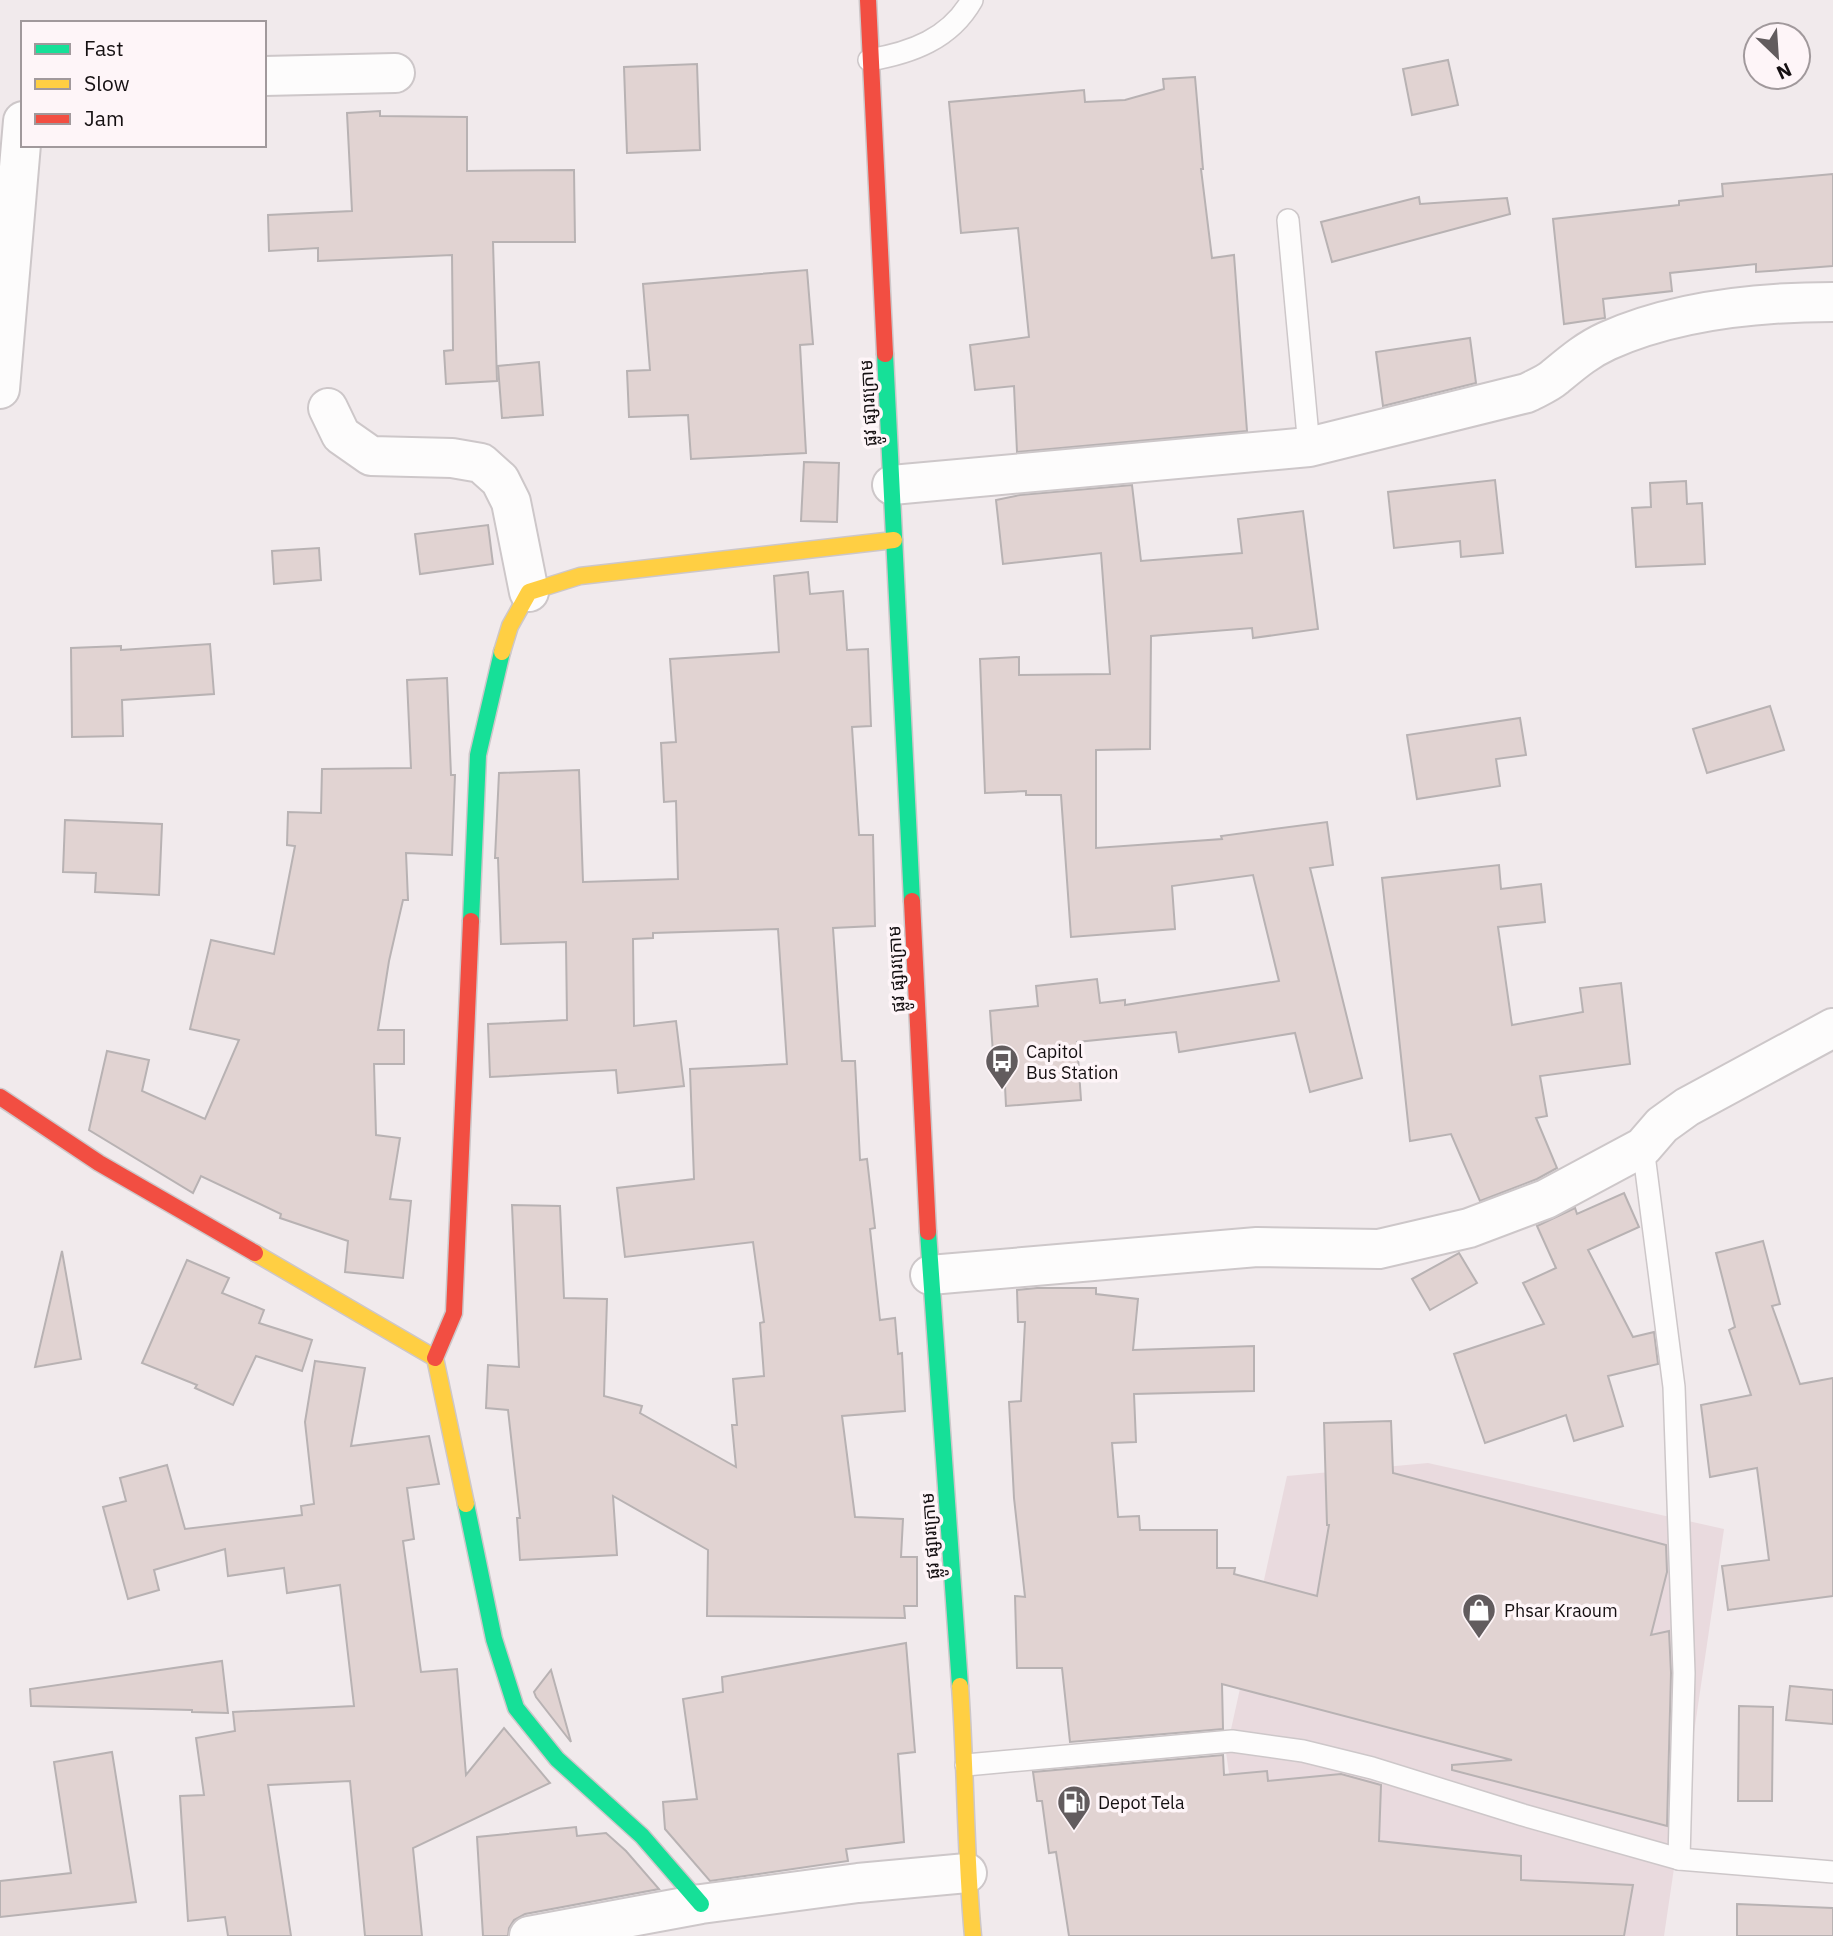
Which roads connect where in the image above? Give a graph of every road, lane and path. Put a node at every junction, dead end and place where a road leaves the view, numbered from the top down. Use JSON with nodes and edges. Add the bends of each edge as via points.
{"nodes":[{"id":1,"x":868,"y":0,"type":"edge"},
{"id":2,"x":972,"y":0,"type":"edge"},
{"id":3,"x":869,"y":60,"type":"junction"},
{"id":4,"x":395,"y":74,"type":"dead end"},
{"id":5,"x":266,"y":76,"type":"edge"},
{"id":6,"x":21,"y":144,"type":"edge"},
{"id":7,"x":1288,"y":220,"type":"dead end"},
{"id":8,"x":1833,"y":302,"type":"edge"},
{"id":9,"x":0,"y":389,"type":"edge"},
{"id":10,"x":328,"y":408,"type":"dead end"},
{"id":11,"x":1309,"y":447,"type":"junction"},
{"id":12,"x":891,"y":485,"type":"junction"},
{"id":13,"x":894,"y":540,"type":"junction"},
{"id":14,"x":529,"y":592,"type":"junction"},
{"id":15,"x":1833,"y":1028,"type":"edge"},
{"id":16,"x":0,"y":1097,"type":"edge"},
{"id":17,"x":1643,"y":1147,"type":"junction"},
{"id":18,"x":930,"y":1275,"type":"junction"},
{"id":19,"x":435,"y":1357,"type":"junction"},
{"id":20,"x":966,"y":1765,"type":"junction"},
{"id":21,"x":1679,"y":1859,"type":"junction"},
{"id":22,"x":1833,"y":1872,"type":"edge"},
{"id":23,"x":967,"y":1873,"type":"junction"},
{"id":24,"x":701,"y":1904,"type":"junction"},
{"id":25,"x":529,"y":1936,"type":"edge"},
{"id":26,"x":973,"y":1936,"type":"edge"}],
"edges":[{"from":1,"to":3,"type":"street","name":"ផ្លូវ ផ្សារក្រោម"},
{"from":2,"to":3,"type":"lane","via":[[937,37],[900,55]]},
{"from":3,"to":12,"type":"street","name":"ផ្លូវ ផ្សារក្រោម"},
{"from":4,"to":5,"type":"street"},
{"from":6,"to":9,"type":"street"},
{"from":7,"to":11,"type":"lane"},
{"from":8,"to":11,"type":"street","via":[[1746,307],[1665,320],[1606,341],[1527,393]]},
{"from":10,"to":14,"type":"street","via":[[341,435],[371,456],[481,463],[500,480],[511,502]]},
{"from":11,"to":12,"type":"street"},
{"from":12,"to":13,"type":"street","name":"ផ្លូវ ផ្សារក្រោម"},
{"from":13,"to":14,"type":"street","via":[[580,576]]},
{"from":13,"to":18,"type":"street","name":"ផ្លូវ ផ្សារក្រោម"},
{"from":14,"to":19,"type":"street","via":[[510,626],[498,663],[478,755],[454,1313]]},
{"from":15,"to":17,"type":"street","via":[[1687,1107]]},
{"from":16,"to":19,"type":"street","via":[[99,1163]]},
{"from":17,"to":18,"type":"street","via":[[1546,1199],[1469,1228],[1379,1249],[1257,1247]]},
{"from":17,"to":21,"type":"lane","via":[[1674,1387],[1684,1673]]},
{"from":18,"to":20,"type":"street","name":"ផ្លូវ ផ្សារក្រោម"},
{"from":19,"to":24,"type":"street","via":[[494,1639],[516,1708],[557,1759],[642,1836]]},
{"from":20,"to":21,"type":"lane","via":[[1232,1741],[1303,1751],[1372,1768]]},
{"from":20,"to":23,"type":"street","name":"ផ្លូវ ផ្សារក្រោម"},
{"from":21,"to":22,"type":"lane"},
{"from":23,"to":24,"type":"street","via":[[858,1882]]},
{"from":23,"to":26,"type":"street","name":"ផ្លូវ ផ្សារក្រោម"},
{"from":24,"to":25,"type":"street"}]}
